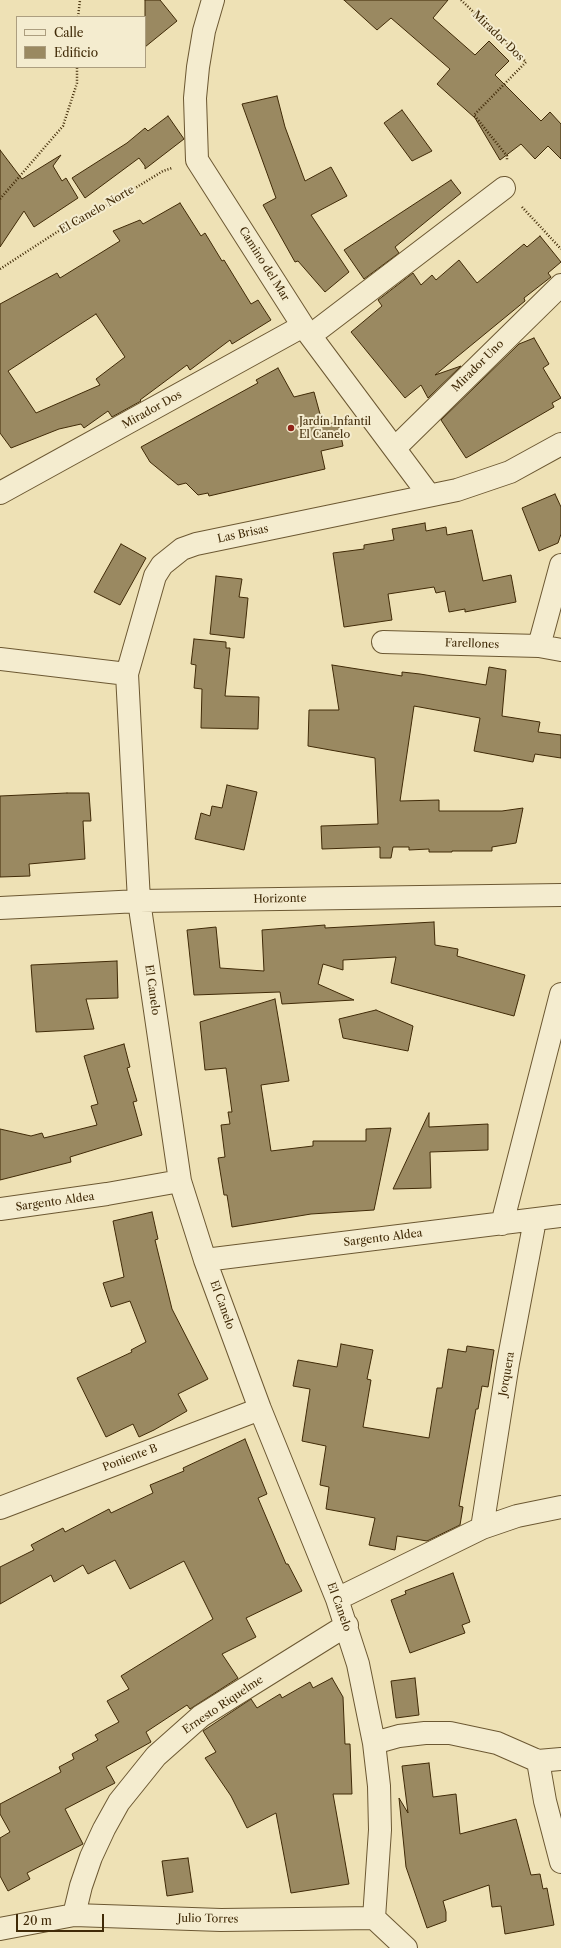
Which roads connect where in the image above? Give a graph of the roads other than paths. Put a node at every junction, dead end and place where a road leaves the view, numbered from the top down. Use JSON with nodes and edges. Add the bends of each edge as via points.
{"nodes":[{"id":1,"x":212,"y":0,"type":"edge"},
{"id":2,"x":504,"y":188,"type":"road end"},
{"id":3,"x":561,"y":285,"type":"edge"},
{"id":4,"x":307,"y":331,"type":"junction"},
{"id":5,"x":561,"y":444,"type":"edge"},
{"id":6,"x":395,"y":448,"type":"junction"},
{"id":7,"x":3,"y":485,"type":"edge"},
{"id":8,"x":429,"y":495,"type":"junction"},
{"id":9,"x":561,"y":565,"type":"edge"},
{"id":10,"x":383,"y":642,"type":"dead end"},
{"id":11,"x":539,"y":646,"type":"junction"},
{"id":12,"x":561,"y":650,"type":"edge"},
{"id":13,"x":0,"y":659,"type":"edge"},
{"id":14,"x":127,"y":674,"type":"junction"},
{"id":15,"x":561,"y":895,"type":"edge"},
{"id":16,"x":139,"y":901,"type":"junction"},
{"id":17,"x":0,"y":908,"type":"edge"},
{"id":18,"x":561,"y":994,"type":"edge"},
{"id":19,"x":180,"y":1181,"type":"junction"},
{"id":20,"x":0,"y":1209,"type":"edge"},
{"id":21,"x":561,"y":1216,"type":"edge"},
{"id":22,"x":535,"y":1220,"type":"junction"},
{"id":23,"x":502,"y":1224,"type":"junction"},
{"id":24,"x":205,"y":1260,"type":"junction"},
{"id":25,"x":260,"y":1409,"type":"junction"},
{"id":26,"x":561,"y":1507,"type":"edge"},
{"id":27,"x":0,"y":1508,"type":"edge"},
{"id":28,"x":482,"y":1528,"type":"junction"},
{"id":29,"x":337,"y":1598,"type":"junction"},
{"id":30,"x":347,"y":1625,"type":"junction"},
{"id":31,"x":374,"y":1743,"type":"junction"},
{"id":32,"x":561,"y":1759,"type":"edge"},
{"id":33,"x":538,"y":1761,"type":"junction"},
{"id":34,"x":561,"y":1862,"type":"edge"},
{"id":35,"x":74,"y":1915,"type":"junction"},
{"id":36,"x":374,"y":1918,"type":"junction"},
{"id":37,"x":0,"y":1929,"type":"edge"},
{"id":38,"x":406,"y":1948,"type":"edge"}],
"edges":[{"from":1,"to":4,"type":"street","name":"Camino del Mar","via":[[204,31],[195,98],[198,160]]},
{"from":2,"to":4,"type":"street","name":"Mirador Dos"},
{"from":3,"to":6,"type":"street","name":"Mirador Uno"},
{"from":4,"to":6,"type":"street","name":"Camino del Mar"},
{"from":4,"to":7,"type":"street","name":"Mirador Dos"},
{"from":5,"to":8,"type":"street","name":"Las Brisas","via":[[484,482]]},
{"from":6,"to":8,"type":"street","name":"Camino del Mar"},
{"from":8,"to":14,"type":"street","name":"Las Brisas","via":[[204,542],[182,549],[162,565],[155,576]]},
{"from":9,"to":11,"type":"street"},
{"from":10,"to":11,"type":"street","name":"Farellones"},
{"from":11,"to":12,"type":"street","name":"Farellones"},
{"from":13,"to":14,"type":"street"},
{"from":14,"to":16,"type":"street","name":"El Canelo"},
{"from":15,"to":16,"type":"street","name":"Horizonte"},
{"from":16,"to":17,"type":"street","name":"Horizonte"},
{"from":16,"to":19,"type":"street","name":"El Canelo"},
{"from":18,"to":23,"type":"street"},
{"from":19,"to":20,"type":"street","name":"Sargento Aldea"},
{"from":19,"to":24,"type":"street","name":"El Canelo"},
{"from":21,"to":22,"type":"street","name":"Sargento Aldea"},
{"from":22,"to":23,"type":"street","name":"Sargento Aldea"},
{"from":22,"to":28,"type":"street","name":"Jorquera","via":[[508,1363]]},
{"from":23,"to":24,"type":"street","name":"Sargento Aldea"},
{"from":24,"to":25,"type":"street","name":"El Canelo"},
{"from":25,"to":27,"type":"street","name":"Poniente B"},
{"from":25,"to":29,"type":"street","name":"El Canelo"},
{"from":26,"to":28,"type":"street","via":[[517,1516]]},
{"from":28,"to":29,"type":"street"},
{"from":29,"to":30,"type":"street","name":"El Canelo"},
{"from":30,"to":31,"type":"street","name":"El Canelo","via":[[368,1703]]},
{"from":30,"to":35,"type":"street","name":"Ernesto Riquelme","via":[[201,1716],[156,1756],[119,1802],[104,1829],[91,1857]]},
{"from":31,"to":33,"type":"street","via":[[399,1736],[450,1733],[497,1743]]},
{"from":31,"to":36,"type":"street","name":"El Canelo","via":[[379,1786],[380,1830]]},
{"from":32,"to":33,"type":"street"},
{"from":33,"to":34,"type":"street","via":[[545,1801]]},
{"from":35,"to":36,"type":"street","name":"Julio Torres","via":[[221,1920]]},
{"from":35,"to":37,"type":"street","name":"Julio Torres"},
{"from":36,"to":38,"type":"street"}]}
